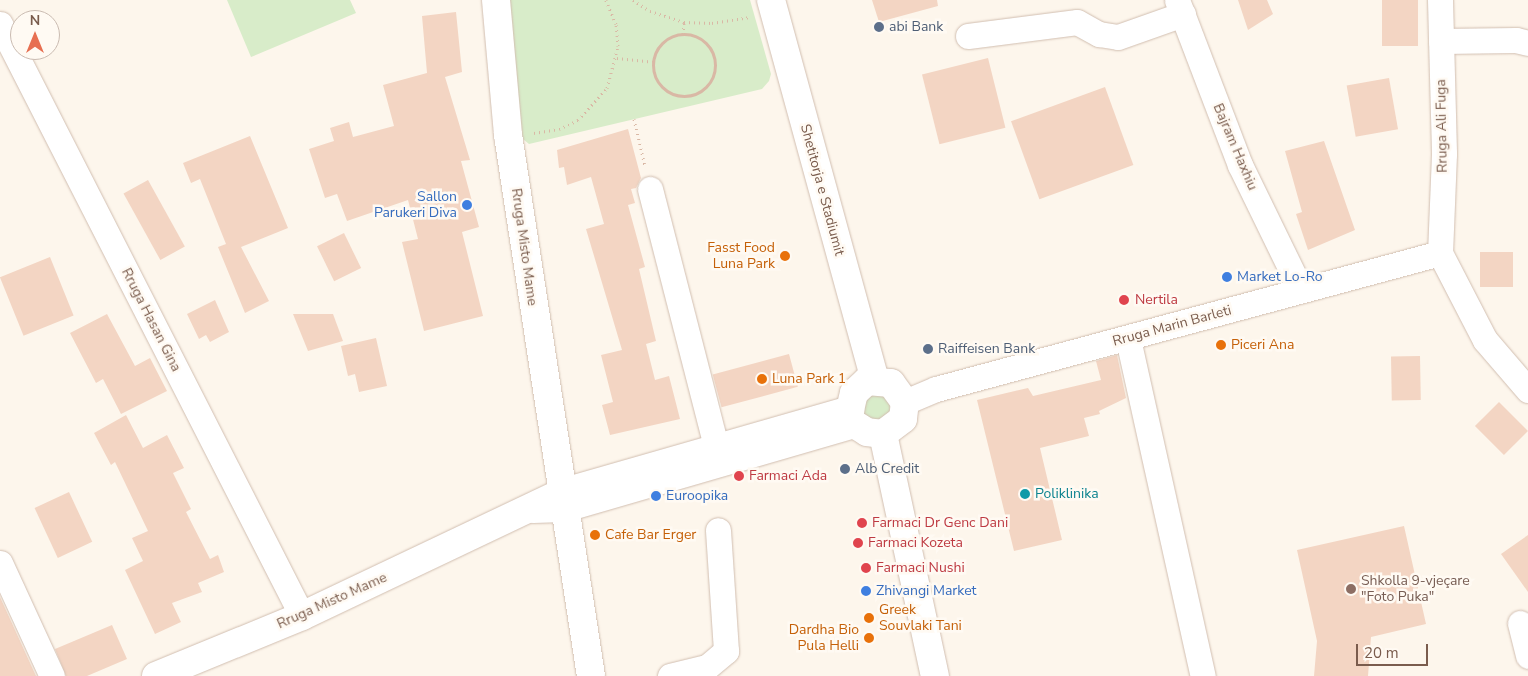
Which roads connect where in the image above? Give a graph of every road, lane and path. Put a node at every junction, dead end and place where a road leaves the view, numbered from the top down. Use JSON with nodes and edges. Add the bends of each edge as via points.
{"nodes":[{"id":1,"x":496,"y":0,"type":"edge"},
{"id":2,"x":606,"y":0,"type":"edge"},
{"id":3,"x":632,"y":0,"type":"edge"},
{"id":4,"x":1440,"y":0,"type":"edge"},
{"id":5,"x":772,"y":5,"type":"edge"},
{"id":6,"x":1180,"y":7,"type":"edge"},
{"id":7,"x":684,"y":22,"type":"junction"},
{"id":8,"x":0,"y":24,"type":"edge"},
{"id":9,"x":683,"y":34,"type":"junction"},
{"id":10,"x":968,"y":36,"type":"dead end"},
{"id":11,"x":1441,"y":41,"type":"junction"},
{"id":12,"x":1528,"y":43,"type":"edge"},
{"id":13,"x":617,"y":58,"type":"junction"},
{"id":14,"x":653,"y":62,"type":"junction"},
{"id":15,"x":634,"y":119,"type":"dead end"},
{"id":16,"x":508,"y":135,"type":"junction"},
{"id":17,"x":650,"y":189,"type":"joint"},
{"id":18,"x":1440,"y":252,"type":"junction"},
{"id":19,"x":1301,"y":290,"type":"junction"},
{"id":20,"x":1128,"y":338,"type":"junction"},
{"id":21,"x":875,"y":379,"type":"junction"},
{"id":22,"x":1528,"y":390,"type":"edge"},
{"id":23,"x":905,"y":402,"type":"junction"},
{"id":24,"x":852,"y":417,"type":"junction"},
{"id":25,"x":883,"y":434,"type":"junction"},
{"id":26,"x":716,"y":446,"type":"junction"},
{"id":27,"x":562,"y":500,"type":"junction"},
{"id":28,"x":718,"y":530,"type":"dead end"},
{"id":29,"x":0,"y":563,"type":"edge"},
{"id":30,"x":302,"y":616,"type":"junction"},
{"id":31,"x":1520,"y":623,"type":"dead end"},
{"id":32,"x":1528,"y":656,"type":"edge"},
{"id":33,"x":52,"y":676,"type":"edge"},
{"id":34,"x":156,"y":676,"type":"edge"},
{"id":35,"x":591,"y":676,"type":"edge"},
{"id":36,"x":670,"y":676,"type":"edge"},
{"id":37,"x":935,"y":676,"type":"edge"},
{"id":38,"x":1203,"y":676,"type":"edge"}],
"edges":[{"from":1,"to":16,"type":"main road","name":"Rruga Misto Mame"},
{"from":2,"to":13,"type":"path","via":[[616,24]]},
{"from":3,"to":7,"type":"path","via":[[650,11]]},
{"from":4,"to":11,"type":"street","name":"Rruga Ali Fuga"},
{"from":5,"to":7,"type":"path","via":[[712,23]]},
{"from":5,"to":21,"type":"main road","name":"Shetitorja e Stadiumit"},
{"from":6,"to":10,"type":"street","via":[[1118,37],[1099,34],[1077,22]]},
{"from":6,"to":19,"type":"street","name":"Bajram Haxhiu","via":[[1240,165]]},
{"from":7,"to":9,"type":"path"},
{"from":8,"to":30,"type":"street","name":"Rruga Hasan Gina"},
{"from":9,"to":14,"type":"path","via":[[664,41]]},
{"from":9,"to":14,"type":"path","via":[[702,39],[714,55],[714,74],[703,90],[685,97],[666,91],[654,76]]},
{"from":11,"to":12,"type":"street","via":[[1516,40]]},
{"from":11,"to":18,"type":"street","name":"Rruga Ali Fuga"},
{"from":13,"to":14,"type":"path"},
{"from":13,"to":16,"type":"path","via":[[607,88],[578,120],[559,129]]},
{"from":15,"to":17,"type":"path"},
{"from":16,"to":27,"type":"main road","name":"Rruga Misto Mame"},
{"from":17,"to":26,"type":"street"},
{"from":18,"to":19,"type":"street","name":"Rruga Marin Barleti"},
{"from":18,"to":22,"type":"street","via":[[1484,340]]},
{"from":19,"to":20,"type":"street","name":"Rruga Marin Barleti"},
{"from":20,"to":23,"type":"street","name":"Rruga Marin Barleti","via":[[936,389]]},
{"from":20,"to":38,"type":"street"},
{"from":21,"to":23,"type":"main road","via":[[898,387]]},
{"from":21,"to":24,"type":"main road","via":[[854,393]]},
{"from":23,"to":25,"type":"main road","via":[[903,419]]},
{"from":24,"to":25,"type":"main road","via":[[867,432]]},
{"from":24,"to":26,"type":"main road","name":"Rruga Misto Mame"},
{"from":24,"to":27,"type":"main road","name":"Rruga Misto Mame"},
{"from":25,"to":37,"type":"main road"},
{"from":26,"to":27,"type":"main road","name":"Rruga Misto Mame"},
{"from":27,"to":30,"type":"main road","name":"Rruga Misto Mame","via":[[534,509]]},
{"from":27,"to":35,"type":"main road","name":"Rruga Misto Mame"},
{"from":28,"to":36,"type":"street","via":[[726,651],[707,667]]},
{"from":29,"to":33,"type":"street"},
{"from":30,"to":34,"type":"main road","name":"Rruga Misto Mame"},
{"from":31,"to":32,"type":"street"}]}
